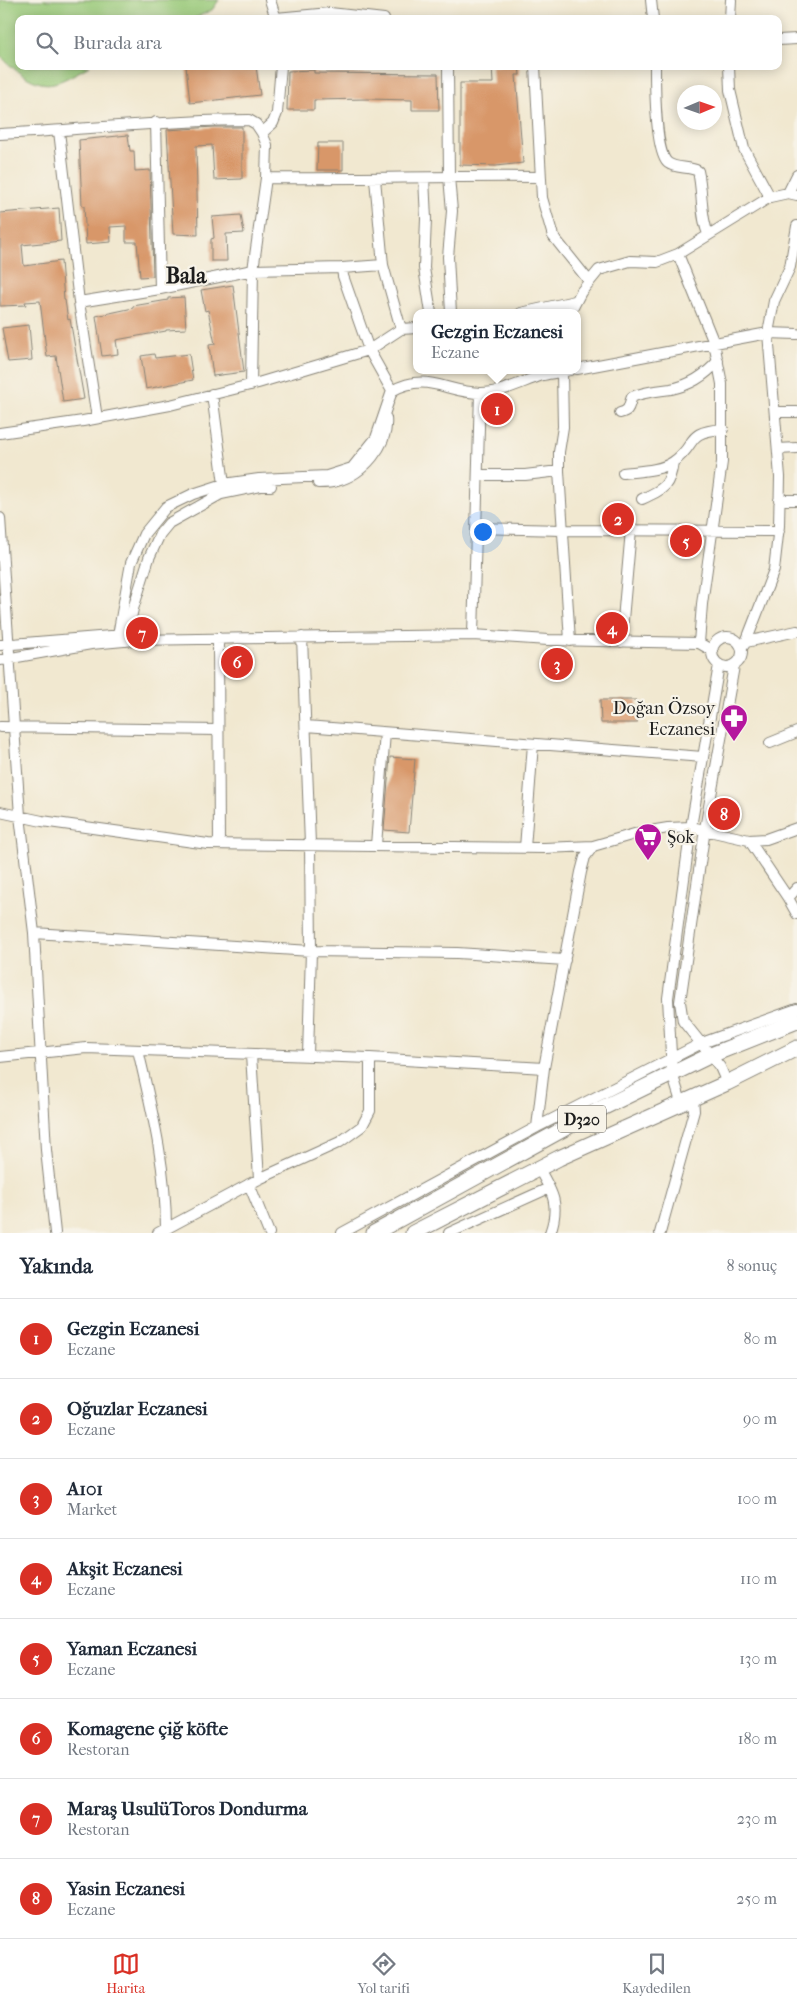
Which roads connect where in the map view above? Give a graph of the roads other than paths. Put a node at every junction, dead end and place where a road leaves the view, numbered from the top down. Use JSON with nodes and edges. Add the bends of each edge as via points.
{"nodes":[{"id":1,"x":270,"y":0,"type":"edge"},
{"id":2,"x":651,"y":0,"type":"edge"},
{"id":3,"x":731,"y":0,"type":"edge"},
{"id":4,"x":275,"y":15,"type":"edge"},
{"id":5,"x":308,"y":15,"type":"edge"},
{"id":6,"x":348,"y":15,"type":"edge"},
{"id":7,"x":653,"y":15,"type":"edge"},
{"id":8,"x":730,"y":15,"type":"edge"},
{"id":9,"x":797,"y":39,"type":"edge"},
{"id":10,"x":782,"y":40,"type":"edge"},
{"id":11,"x":280,"y":70,"type":"edge"},
{"id":12,"x":448,"y":70,"type":"edge"},
{"id":13,"x":535,"y":70,"type":"edge"},
{"id":14,"x":655,"y":70,"type":"edge"},
{"id":15,"x":729,"y":70,"type":"edge"},
{"id":16,"x":156,"y":122,"type":"junction"},
{"id":17,"x":59,"y":131,"type":"junction"},
{"id":18,"x":262,"y":132,"type":"junction"},
{"id":19,"x":0,"y":134,"type":"edge"},
{"id":20,"x":797,"y":175,"type":"edge"},
{"id":21,"x":449,"y":177,"type":"junction"},
{"id":22,"x":540,"y":177,"type":"junction"},
{"id":23,"x":266,"y":178,"type":"junction"},
{"id":24,"x":424,"y":178,"type":"junction"},
{"id":25,"x":374,"y":179,"type":"junction"},
{"id":26,"x":792,"y":194,"type":"edge"},
{"id":27,"x":770,"y":197,"type":"junction"},
{"id":28,"x":797,"y":226,"type":"edge"},
{"id":29,"x":708,"y":234,"type":"junction"},
{"id":30,"x":678,"y":254,"type":"junction"},
{"id":31,"x":383,"y":266,"type":"junction"},
{"id":32,"x":342,"y":268,"type":"junction"},
{"id":33,"x":253,"y":270,"type":"junction"},
{"id":34,"x":589,"y":281,"type":"junction"},
{"id":35,"x":160,"y":289,"type":"junction"},
{"id":36,"x":575,"y":301,"type":"junction"},
{"id":37,"x":79,"y":302,"type":"junction"},
{"id":38,"x":430,"y":309,"type":"edge"},
{"id":39,"x":451,"y":309,"type":"edge"},
{"id":40,"x":539,"y":309,"type":"edge"},
{"id":41,"x":572,"y":309,"type":"edge"},
{"id":42,"x":413,"y":328,"type":"edge"},
{"id":43,"x":401,"y":329,"type":"junction"},
{"id":44,"x":768,"y":333,"type":"junction"},
{"id":45,"x":797,"y":334,"type":"edge"},
{"id":46,"x":714,"y":343,"type":"junction"},
{"id":47,"x":369,"y":350,"type":"junction"},
{"id":48,"x":718,"y":361,"type":"junction"},
{"id":49,"x":581,"y":368,"type":"edge"},
{"id":50,"x":542,"y":374,"type":"edge"},
{"id":51,"x":566,"y":374,"type":"edge"},
{"id":52,"x":251,"y":385,"type":"junction"},
{"id":53,"x":392,"y":391,"type":"junction"},
{"id":54,"x":480,"y":393,"type":"junction"},
{"id":55,"x":212,"y":394,"type":"junction"},
{"id":56,"x":385,"y":409,"type":"junction"},
{"id":57,"x":776,"y":412,"type":"junction"},
{"id":58,"x":797,"y":412,"type":"edge"},
{"id":59,"x":620,"y":413,"type":"dead end"},
{"id":60,"x":97,"y":418,"type":"junction"},
{"id":61,"x":723,"y":429,"type":"junction"},
{"id":62,"x":0,"y":433,"type":"edge"},
{"id":63,"x":797,"y":448,"type":"edge"},
{"id":64,"x":778,"y":449,"type":"junction"},
{"id":65,"x":673,"y":462,"type":"junction"},
{"id":66,"x":559,"y":471,"type":"junction"},
{"id":67,"x":478,"y":474,"type":"junction"},
{"id":68,"x":624,"y":474,"type":"dead end"},
{"id":69,"x":224,"y":484,"type":"junction"},
{"id":70,"x":642,"y":498,"type":"dead end"},
{"id":71,"x":779,"y":500,"type":"junction"},
{"id":72,"x":797,"y":500,"type":"edge"},
{"id":73,"x":0,"y":518,"type":"edge"},
{"id":74,"x":476,"y":528,"type":"junction"},
{"id":75,"x":712,"y":529,"type":"junction"},
{"id":76,"x":562,"y":530,"type":"junction"},
{"id":77,"x":632,"y":530,"type":"junction"},
{"id":78,"x":779,"y":531,"type":"junction"},
{"id":79,"x":0,"y":534,"type":"edge"},
{"id":80,"x":797,"y":631,"type":"edge"},
{"id":81,"x":474,"y":635,"type":"junction"},
{"id":82,"x":302,"y":637,"type":"junction"},
{"id":83,"x":125,"y":638,"type":"junction"},
{"id":84,"x":218,"y":638,"type":"junction"},
{"id":85,"x":570,"y":641,"type":"junction"},
{"id":86,"x":621,"y":642,"type":"junction"},
{"id":87,"x":699,"y":643,"type":"junction"},
{"id":88,"x":4,"y":645,"type":"edge"},
{"id":89,"x":744,"y":645,"type":"junction"},
{"id":90,"x":713,"y":651,"type":"junction"},
{"id":91,"x":5,"y":659,"type":"edge"},
{"id":92,"x":719,"y":665,"type":"junction"},
{"id":93,"x":734,"y":666,"type":"junction"},
{"id":94,"x":14,"y":726,"type":"junction"},
{"id":95,"x":306,"y":726,"type":"junction"},
{"id":96,"x":0,"y":727,"type":"edge"},
{"id":97,"x":218,"y":730,"type":"junction"},
{"id":98,"x":797,"y":732,"type":"edge"},
{"id":99,"x":385,"y":733,"type":"junction"},
{"id":100,"x":770,"y":743,"type":"dead end"},
{"id":101,"x":533,"y":744,"type":"junction"},
{"id":102,"x":703,"y":757,"type":"junction"},
{"id":103,"x":0,"y":812,"type":"edge"},
{"id":104,"x":20,"y":816,"type":"junction"},
{"id":105,"x":691,"y":827,"type":"junction"},
{"id":106,"x":797,"y":828,"type":"edge"},
{"id":107,"x":705,"y":829,"type":"junction"},
{"id":108,"x":749,"y":840,"type":"junction"},
{"id":109,"x":219,"y":844,"type":"junction"},
{"id":110,"x":310,"y":844,"type":"junction"},
{"id":111,"x":376,"y":845,"type":"junction"},
{"id":112,"x":592,"y":846,"type":"junction"},
{"id":113,"x":525,"y":848,"type":"junction"},
{"id":114,"x":797,"y":888,"type":"edge"},
{"id":115,"x":788,"y":898,"type":"junction"},
{"id":116,"x":797,"y":914,"type":"edge"},
{"id":117,"x":34,"y":933,"type":"junction"},
{"id":118,"x":311,"y":951,"type":"junction"},
{"id":119,"x":565,"y":960,"type":"junction"},
{"id":120,"x":797,"y":1009,"type":"edge"},
{"id":121,"x":797,"y":1021,"type":"edge"},
{"id":122,"x":797,"y":1048,"type":"edge"},
{"id":123,"x":706,"y":1049,"type":"junction"},
{"id":124,"x":138,"y":1050,"type":"junction"},
{"id":125,"x":41,"y":1053,"type":"junction"},
{"id":126,"x":251,"y":1054,"type":"junction"},
{"id":127,"x":308,"y":1055,"type":"junction"},
{"id":128,"x":0,"y":1057,"type":"edge"},
{"id":129,"x":370,"y":1058,"type":"junction"},
{"id":130,"x":671,"y":1066,"type":"junction"},
{"id":131,"x":544,"y":1068,"type":"junction"},
{"id":132,"x":727,"y":1083,"type":"junction"},
{"id":133,"x":687,"y":1100,"type":"junction"},
{"id":134,"x":537,"y":1127,"type":"junction"},
{"id":135,"x":539,"y":1169,"type":"junction"},
{"id":136,"x":259,"y":1179,"type":"junction"},
{"id":137,"x":249,"y":1184,"type":"junction"},
{"id":138,"x":549,"y":1188,"type":"junction"},
{"id":139,"x":162,"y":1231,"type":"edge"},
{"id":140,"x":55,"y":1233,"type":"edge"},
{"id":141,"x":269,"y":1233,"type":"edge"},
{"id":142,"x":342,"y":1233,"type":"edge"},
{"id":143,"x":374,"y":1233,"type":"edge"},
{"id":144,"x":413,"y":1233,"type":"edge"},
{"id":145,"x":449,"y":1233,"type":"edge"},
{"id":146,"x":550,"y":1233,"type":"edge"},
{"id":147,"x":660,"y":1233,"type":"edge"}],
"edges":[{"from":1,"to":4,"type":"street"},
{"from":2,"to":7,"type":"street"},
{"from":3,"to":8,"type":"street"},
{"from":5,"to":6,"type":"street"},
{"from":9,"to":10,"type":"street"},
{"from":11,"to":18,"type":"street","via":[[277,113],[273,123]]},
{"from":12,"to":21,"type":"street"},
{"from":13,"to":22,"type":"street"},
{"from":14,"to":29,"type":"street","via":[[657,128],[663,156],[671,165],[693,168],[698,172]]},
{"from":15,"to":27,"type":"street","via":[[730,90],[744,150]]},
{"from":16,"to":17,"type":"street"},
{"from":16,"to":18,"type":"street","via":[[249,120]]},
{"from":16,"to":35,"type":"street"},
{"from":17,"to":19,"type":"street"},
{"from":17,"to":37,"type":"street"},
{"from":18,"to":23,"type":"street","via":[[267,145]]},
{"from":20,"to":26,"type":"street"},
{"from":21,"to":22,"type":"street"},
{"from":21,"to":24,"type":"street"},
{"from":21,"to":39,"type":"street","via":[[452,211],[448,257]]},
{"from":22,"to":34,"type":"street","via":[[552,236]]},
{"from":23,"to":25,"type":"street"},
{"from":23,"to":33,"type":"street"},
{"from":24,"to":25,"type":"street"},
{"from":24,"to":38,"type":"street","via":[[424,268]]},
{"from":25,"to":31,"type":"street"},
{"from":26,"to":27,"type":"street"},
{"from":27,"to":29,"type":"street"},
{"from":28,"to":44,"type":"street","via":[[790,267],[774,301]]},
{"from":29,"to":30,"type":"street"},
{"from":30,"to":34,"type":"street","via":[[657,262],[630,261],[599,270]]},
{"from":30,"to":46,"type":"street"},
{"from":31,"to":32,"type":"street"},
{"from":31,"to":43,"type":"street"},
{"from":32,"to":33,"type":"street"},
{"from":32,"to":47,"type":"street","via":[[342,276]]},
{"from":33,"to":35,"type":"street"},
{"from":33,"to":52,"type":"street"},
{"from":34,"to":36,"type":"street"},
{"from":35,"to":37,"type":"street"},
{"from":36,"to":40,"type":"street"},
{"from":36,"to":41,"type":"street"},
{"from":37,"to":60,"type":"street"},
{"from":42,"to":43,"type":"street"},
{"from":43,"to":47,"type":"street"},
{"from":44,"to":45,"type":"street"},
{"from":44,"to":46,"type":"street"},
{"from":44,"to":57,"type":"street"},
{"from":46,"to":48,"type":"street"},
{"from":46,"to":49,"type":"street"},
{"from":47,"to":52,"type":"street"},
{"from":47,"to":53,"type":"street"},
{"from":48,"to":59,"type":"street","via":[[701,378],[688,384],[632,397],[628,411]]},
{"from":48,"to":61,"type":"street"},
{"from":50,"to":54,"type":"street","via":[[500,390]]},
{"from":51,"to":66,"type":"street"},
{"from":52,"to":55,"type":"street"},
{"from":53,"to":54,"type":"street","via":[[404,384],[421,381]]},
{"from":53,"to":56,"type":"street"},
{"from":54,"to":67,"type":"street"},
{"from":55,"to":60,"type":"street"},
{"from":55,"to":69,"type":"street"},
{"from":56,"to":69,"type":"street","via":[[376,438],[352,468],[327,476]]},
{"from":56,"to":83,"type":"street","via":[[384,440],[360,469],[338,481],[260,486],[222,494],[169,523],[149,558]]},
{"from":57,"to":58,"type":"street"},
{"from":57,"to":64,"type":"street"},
{"from":60,"to":62,"type":"street"},
{"from":61,"to":65,"type":"street","via":[[706,430],[696,435]]},
{"from":61,"to":75,"type":"street","via":[[722,462]]},
{"from":63,"to":64,"type":"street"},
{"from":64,"to":71,"type":"street"},
{"from":65,"to":68,"type":"street"},
{"from":65,"to":70,"type":"street","via":[[667,485]]},
{"from":66,"to":67,"type":"street","via":[[525,475]]},
{"from":66,"to":76,"type":"street"},
{"from":67,"to":74,"type":"street"},
{"from":69,"to":83,"type":"street","via":[[166,507],[144,534],[131,563]]},
{"from":71,"to":72,"type":"street"},
{"from":71,"to":78,"type":"street"},
{"from":73,"to":79,"type":"street"},
{"from":74,"to":76,"type":"street"},
{"from":74,"to":81,"type":"street"},
{"from":75,"to":77,"type":"street"},
{"from":75,"to":78,"type":"street"},
{"from":75,"to":87,"type":"street"},
{"from":76,"to":77,"type":"street"},
{"from":76,"to":85,"type":"street"},
{"from":77,"to":86,"type":"street"},
{"from":78,"to":89,"type":"street","via":[[774,570]]},
{"from":79,"to":88,"type":"street"},
{"from":80,"to":89,"type":"street"},
{"from":81,"to":82,"type":"street"},
{"from":81,"to":85,"type":"street"},
{"from":82,"to":84,"type":"street"},
{"from":82,"to":95,"type":"street"},
{"from":83,"to":84,"type":"street"},
{"from":83,"to":88,"type":"street"},
{"from":83,"to":91,"type":"street"},
{"from":84,"to":97,"type":"street"},
{"from":85,"to":86,"type":"street"},
{"from":86,"to":87,"type":"street"},
{"from":87,"to":90,"type":"street"},
{"from":88,"to":91,"type":"street"},
{"from":89,"to":90,"type":"street","via":[[734,639],[723,638]]},
{"from":89,"to":93,"type":"street"},
{"from":90,"to":92,"type":"street"},
{"from":91,"to":94,"type":"street"},
{"from":92,"to":93,"type":"street"},
{"from":92,"to":102,"type":"street"},
{"from":93,"to":107,"type":"street"},
{"from":94,"to":96,"type":"street"},
{"from":94,"to":97,"type":"street"},
{"from":94,"to":104,"type":"street"},
{"from":95,"to":99,"type":"street"},
{"from":95,"to":110,"type":"street"},
{"from":97,"to":109,"type":"street"},
{"from":98,"to":100,"type":"street"},
{"from":99,"to":101,"type":"street"},
{"from":99,"to":111,"type":"street"},
{"from":101,"to":102,"type":"street"},
{"from":101,"to":113,"type":"street"},
{"from":102,"to":105,"type":"street"},
{"from":103,"to":104,"type":"street"},
{"from":104,"to":109,"type":"street"},
{"from":104,"to":117,"type":"street"},
{"from":105,"to":107,"type":"street"},
{"from":105,"to":112,"type":"street","via":[[668,828]]},
{"from":105,"to":130,"type":"street","via":[[668,998]]},
{"from":106,"to":108,"type":"street","via":[[766,839]]},
{"from":107,"to":108,"type":"street"},
{"from":107,"to":123,"type":"street","via":[[680,1002],[684,1020]]},
{"from":108,"to":115,"type":"street"},
{"from":109,"to":110,"type":"street"},
{"from":110,"to":111,"type":"street"},
{"from":110,"to":118,"type":"street"},
{"from":111,"to":113,"type":"street"},
{"from":112,"to":113,"type":"street"},
{"from":112,"to":119,"type":"street","via":[[581,872]]},
{"from":114,"to":115,"type":"street"},
{"from":115,"to":116,"type":"street"},
{"from":117,"to":118,"type":"street"},
{"from":117,"to":125,"type":"street"},
{"from":118,"to":119,"type":"street","via":[[457,953]]},
{"from":118,"to":127,"type":"street"},
{"from":119,"to":131,"type":"street"},
{"from":120,"to":123,"type":"street"},
{"from":121,"to":123,"type":"highway","number":"D320"},
{"from":122,"to":132,"type":"highway","number":"D320"},
{"from":123,"to":130,"type":"highway","number":"D320"},
{"from":123,"to":132,"type":"street"},
{"from":124,"to":125,"type":"street","via":[[86,1048]]},
{"from":124,"to":126,"type":"street"},
{"from":124,"to":139,"type":"street","via":[[161,1155],[166,1195]]},
{"from":125,"to":128,"type":"street"},
{"from":125,"to":140,"type":"street","via":[[46,1150]]},
{"from":126,"to":127,"type":"street"},
{"from":126,"to":136,"type":"street"},
{"from":127,"to":129,"type":"street"},
{"from":129,"to":131,"type":"street"},
{"from":129,"to":136,"type":"street","via":[[370,1111],[362,1126],[340,1142]]},
{"from":130,"to":133,"type":"street"},
{"from":130,"to":134,"type":"street"},
{"from":130,"to":143,"type":"highway","number":"D320"},
{"from":131,"to":134,"type":"street"},
{"from":132,"to":133,"type":"highway","number":"D320"},
{"from":133,"to":135,"type":"highway","number":"D320"},
{"from":133,"to":147,"type":"street","via":[[694,1111]]},
{"from":134,"to":142,"type":"street"},
{"from":135,"to":138,"type":"street"},
{"from":135,"to":144,"type":"highway","number":"D320"},
{"from":136,"to":137,"type":"street"},
{"from":137,"to":139,"type":"street"},
{"from":137,"to":141,"type":"street"},
{"from":138,"to":145,"type":"street"},
{"from":138,"to":146,"type":"street","via":[[553,1194],[555,1218]]}]}
